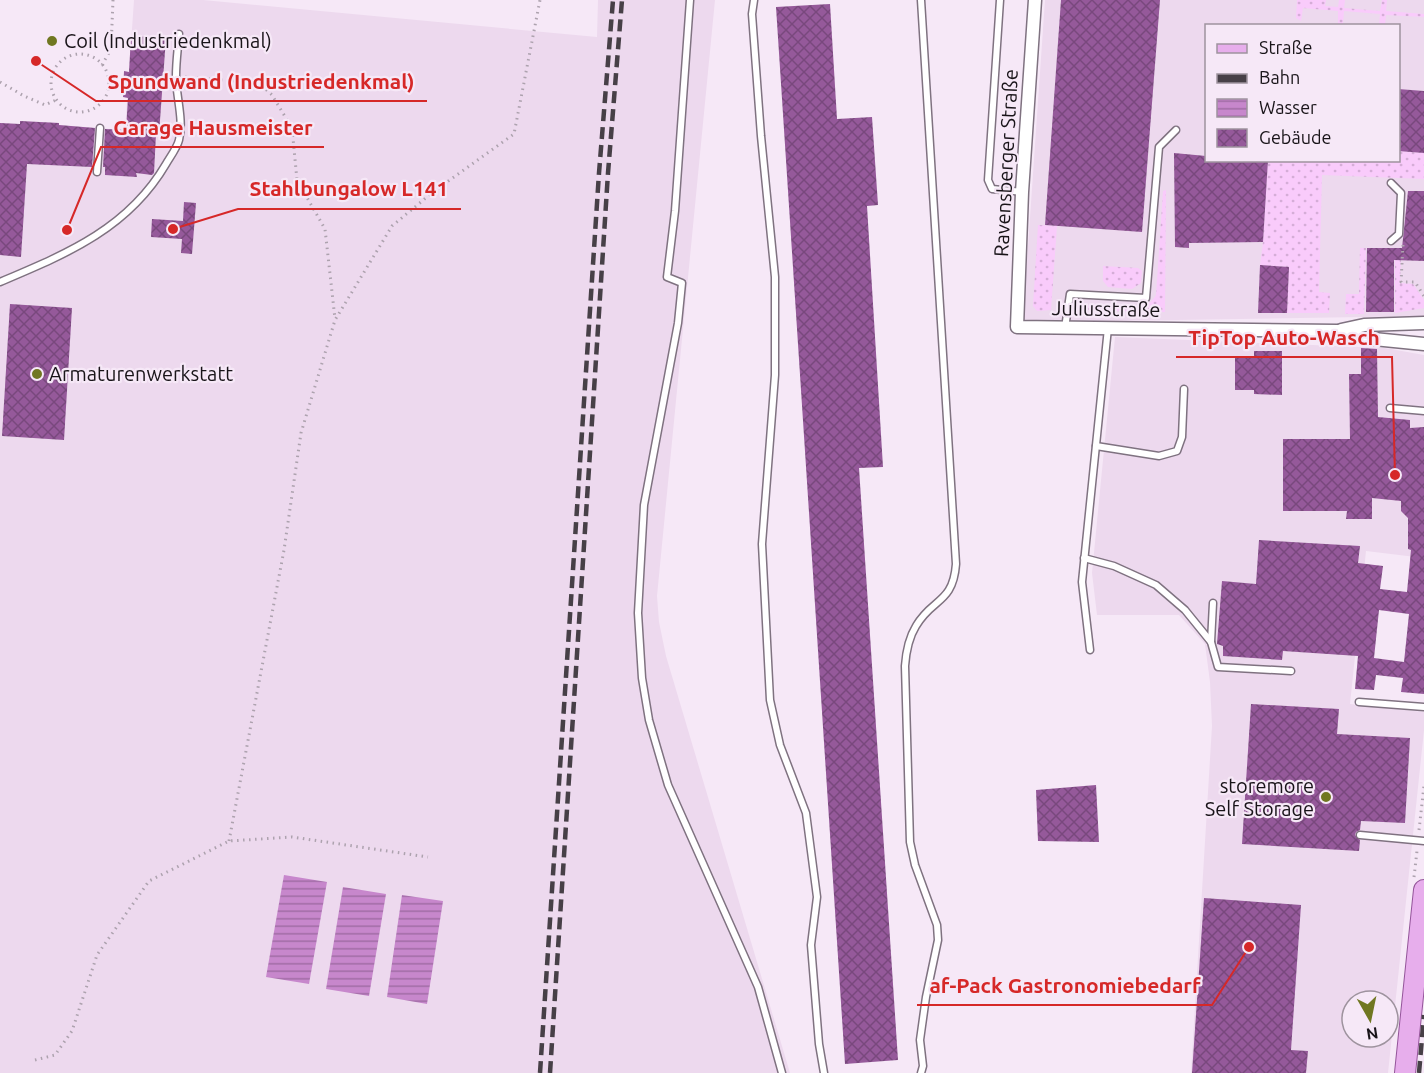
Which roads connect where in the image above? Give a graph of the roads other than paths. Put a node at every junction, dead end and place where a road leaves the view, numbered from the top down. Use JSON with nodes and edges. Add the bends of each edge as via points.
{"nodes":[{"id":1,"x":690,"y":0,"type":"edge"},
{"id":2,"x":754,"y":0,"type":"edge"},
{"id":3,"x":921,"y":0,"type":"edge"},
{"id":4,"x":1000,"y":0,"type":"edge"},
{"id":5,"x":1035,"y":0,"type":"edge"},
{"id":6,"x":179,"y":34,"type":"dead end"},
{"id":7,"x":100,"y":128,"type":"dead end"},
{"id":8,"x":1176,"y":130,"type":"dead end"},
{"id":9,"x":97,"y":172,"type":"dead end"},
{"id":10,"x":1391,"y":183,"type":"dead end"},
{"id":11,"x":1022,"y":192,"type":"junction"},
{"id":12,"x":1391,"y":241,"type":"dead end"},
{"id":13,"x":0,"y":282,"type":"edge"},
{"id":14,"x":1424,"y":323,"type":"edge"},
{"id":15,"x":1017,"y":327,"type":"joint"},
{"id":16,"x":1065,"y":328,"type":"junction"},
{"id":17,"x":1107,"y":328,"type":"junction"},
{"id":18,"x":1337,"y":331,"type":"junction"},
{"id":19,"x":1424,"y":344,"type":"edge"},
{"id":20,"x":1184,"y":389,"type":"dead end"},
{"id":21,"x":1390,"y":408,"type":"dead end"},
{"id":22,"x":1400,"y":409,"type":"junction"},
{"id":23,"x":1424,"y":411,"type":"edge"},
{"id":24,"x":1399,"y":417,"type":"dead end"},
{"id":25,"x":1096,"y":446,"type":"junction"},
{"id":26,"x":1084,"y":558,"type":"junction"},
{"id":27,"x":1213,"y":603,"type":"dead end"},
{"id":28,"x":1211,"y":642,"type":"junction"},
{"id":29,"x":1090,"y":650,"type":"dead end"},
{"id":30,"x":1291,"y":671,"type":"dead end"},
{"id":31,"x":1359,"y":702,"type":"dead end"},
{"id":32,"x":1424,"y":707,"type":"edge"},
{"id":33,"x":1360,"y":835,"type":"dead end"},
{"id":34,"x":1424,"y":840,"type":"edge"},
{"id":35,"x":1424,"y":890,"type":"edge"},
{"id":36,"x":782,"y":1073,"type":"edge"},
{"id":37,"x":824,"y":1073,"type":"edge"},
{"id":38,"x":921,"y":1073,"type":"edge"},
{"id":39,"x":1405,"y":1073,"type":"edge"}],
"edges":[{"from":1,"to":36,"type":"lane","via":[[667,277],[682,283],[644,505],[638,613],[640,659],[649,720],[668,785],[758,987]]},
{"from":2,"to":37,"type":"lane","via":[[761,136],[775,277],[775,375],[762,544],[770,700],[780,745],[806,813],[817,897],[811,945]]},
{"from":3,"to":38,"type":"lane","via":[[956,564],[954,582],[916,624],[906,648],[910,842],[934,913],[938,940],[920,1040]]},
{"from":4,"to":11,"type":"lane","via":[[988,180],[992,189]]},
{"from":5,"to":11,"type":"street","name":"Ravensberger Straße"},
{"from":6,"to":13,"type":"lane","via":[[179,141],[156,181],[91,241]]},
{"from":7,"to":9,"type":"lane"},
{"from":8,"to":16,"type":"lane","via":[[1159,147],[1146,298],[1070,294]]},
{"from":10,"to":12,"type":"lane","via":[[1401,193],[1399,234]]},
{"from":11,"to":15,"type":"street","name":"Ravensberger Straße"},
{"from":14,"to":18,"type":"street","name":"Juliusstraße","via":[[1364,325]]},
{"from":15,"to":16,"type":"street","name":"Juliusstraße"},
{"from":16,"to":17,"type":"street","name":"Juliusstraße"},
{"from":17,"to":18,"type":"street","name":"Juliusstraße"},
{"from":17,"to":25,"type":"lane"},
{"from":18,"to":19,"type":"street","name":"Juliusstraße"},
{"from":20,"to":25,"type":"lane","via":[[1182,437],[1177,451],[1159,456]]},
{"from":21,"to":22,"type":"lane"},
{"from":22,"to":23,"type":"lane"},
{"from":22,"to":24,"type":"lane"},
{"from":25,"to":26,"type":"lane"},
{"from":26,"to":28,"type":"lane","via":[[1114,566],[1156,585],[1185,610]]},
{"from":26,"to":29,"type":"lane","via":[[1082,582]]},
{"from":27,"to":28,"type":"lane"},
{"from":28,"to":30,"type":"lane","via":[[1218,667]]},
{"from":31,"to":32,"type":"lane"},
{"from":33,"to":34,"type":"lane"},
{"from":35,"to":39,"type":"main road"}]}
